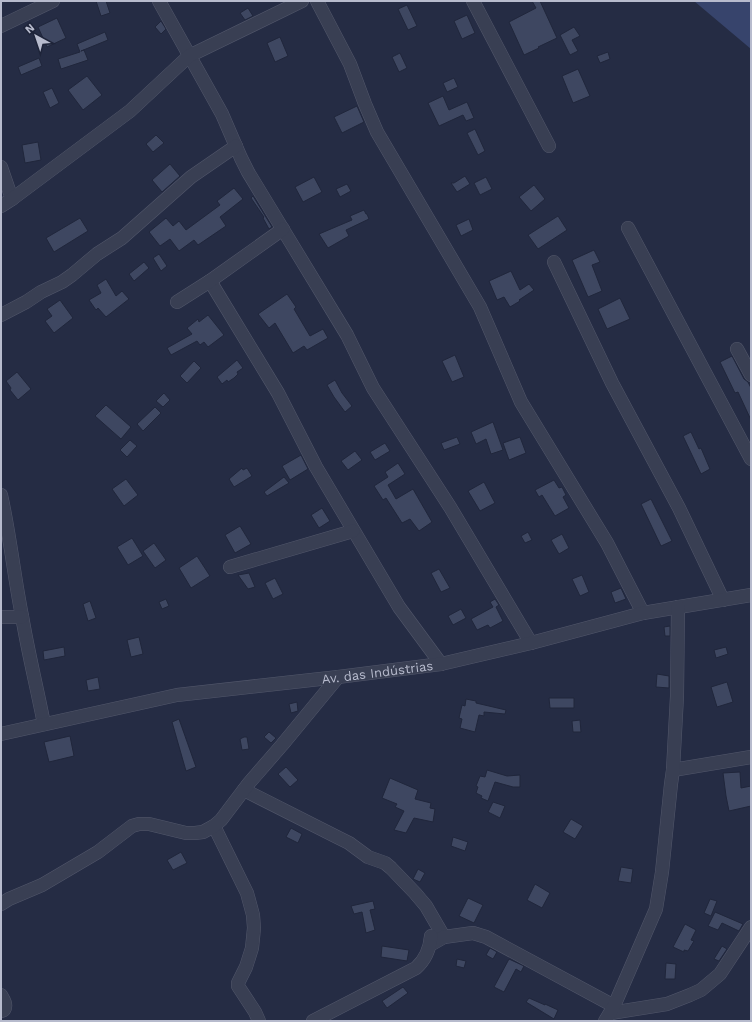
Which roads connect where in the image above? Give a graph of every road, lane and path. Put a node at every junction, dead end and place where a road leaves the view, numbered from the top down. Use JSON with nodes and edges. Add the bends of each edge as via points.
{"nodes":[{"id":1,"x":53,"y":1,"type":"edge"},
{"id":2,"x":159,"y":1,"type":"edge"},
{"id":3,"x":302,"y":1,"type":"edge"},
{"id":4,"x":317,"y":1,"type":"edge"},
{"id":5,"x":473,"y":1,"type":"edge"},
{"id":6,"x":1,"y":26,"type":"edge"},
{"id":7,"x":190,"y":56,"type":"junction"},
{"id":8,"x":236,"y":146,"type":"junction"},
{"id":9,"x":549,"y":146,"type":"dead end"},
{"id":10,"x":1,"y":167,"type":"edge"},
{"id":11,"x":6,"y":203,"type":"edge"},
{"id":12,"x":628,"y":228,"type":"dead end"},
{"id":13,"x":283,"y":229,"type":"junction"},
{"id":14,"x":554,"y":262,"type":"dead end"},
{"id":15,"x":210,"y":281,"type":"junction"},
{"id":16,"x":177,"y":302,"type":"dead end"},
{"id":17,"x":1,"y":315,"type":"edge"},
{"id":18,"x":737,"y":349,"type":"dead end"},
{"id":19,"x":751,"y":376,"type":"edge"},
{"id":20,"x":751,"y":459,"type":"edge"},
{"id":21,"x":1,"y":495,"type":"edge"},
{"id":22,"x":354,"y":531,"type":"junction"},
{"id":23,"x":230,"y":567,"type":"dead end"},
{"id":24,"x":751,"y":595,"type":"edge"},
{"id":25,"x":723,"y":600,"type":"junction"},
{"id":26,"x":678,"y":607,"type":"junction"},
{"id":27,"x":643,"y":613,"type":"junction"},
{"id":28,"x":1,"y":617,"type":"edge"},
{"id":29,"x":22,"y":617,"type":"junction"},
{"id":30,"x":531,"y":643,"type":"junction"},
{"id":31,"x":441,"y":664,"type":"junction"},
{"id":32,"x":338,"y":677,"type":"junction"},
{"id":33,"x":44,"y":724,"type":"junction"},
{"id":34,"x":1,"y":734,"type":"edge"},
{"id":35,"x":751,"y":757,"type":"edge"},
{"id":36,"x":673,"y":770,"type":"junction"},
{"id":37,"x":244,"y":790,"type":"junction"},
{"id":38,"x":214,"y":826,"type":"junction"},
{"id":39,"x":1,"y":904,"type":"edge"},
{"id":40,"x":433,"y":920,"type":"junction"},
{"id":41,"x":751,"y":927,"type":"edge"},
{"id":42,"x":444,"y":937,"type":"junction"},
{"id":43,"x":430,"y":945,"type":"junction"},
{"id":44,"x":1,"y":996,"type":"edge"},
{"id":45,"x":1,"y":1011,"type":"edge"},
{"id":46,"x":610,"y":1013,"type":"edge"},
{"id":47,"x":259,"y":1021,"type":"edge"},
{"id":48,"x":313,"y":1021,"type":"edge"}],
"edges":[{"from":1,"to":6,"type":"street"},
{"from":2,"to":7,"type":"street"},
{"from":3,"to":7,"type":"street"},
{"from":4,"to":27,"type":"street","via":[[350,64],[377,132],[480,307],[521,402],[607,543]]},
{"from":5,"to":9,"type":"street"},
{"from":7,"to":8,"type":"street","via":[[222,114]]},
{"from":7,"to":11,"type":"street","via":[[130,111]]},
{"from":8,"to":13,"type":"street","via":[[248,172]]},
{"from":8,"to":17,"type":"street","via":[[191,177],[122,238],[97,254],[72,275]]},
{"from":10,"to":11,"type":"street"},
{"from":12,"to":20,"type":"street"},
{"from":13,"to":15,"type":"street"},
{"from":13,"to":30,"type":"street","via":[[347,334],[373,388],[450,507]]},
{"from":14,"to":25,"type":"street","via":[[612,383],[679,508]]},
{"from":15,"to":16,"type":"street"},
{"from":15,"to":22,"type":"street","via":[[278,393],[316,467]]},
{"from":18,"to":19,"type":"street"},
{"from":21,"to":29,"type":"street"},
{"from":22,"to":23,"type":"street"},
{"from":22,"to":31,"type":"street","via":[[399,607]]},
{"from":24,"to":25,"type":"street","name":"Av. das Indústrias"},
{"from":25,"to":26,"type":"street","name":"Av. das Indústrias"},
{"from":26,"to":27,"type":"street","name":"Av. das Indústrias"},
{"from":26,"to":36,"type":"street"},
{"from":27,"to":30,"type":"street","name":"Av. das Indústrias"},
{"from":28,"to":29,"type":"street"},
{"from":29,"to":33,"type":"street"},
{"from":30,"to":31,"type":"street","name":"Av. das Indústrias"},
{"from":31,"to":32,"type":"street","name":"Av. das Indústrias"},
{"from":32,"to":33,"type":"street","name":"Av. das Indústrias","via":[[176,695]]},
{"from":32,"to":37,"type":"street"},
{"from":33,"to":34,"type":"street","name":"Av. das Indústrias"},
{"from":35,"to":36,"type":"street"},
{"from":36,"to":46,"type":"street","via":[[656,909]]},
{"from":37,"to":38,"type":"street"},
{"from":37,"to":40,"type":"street","via":[[349,843],[368,857],[385,863],[416,893]]},
{"from":38,"to":39,"type":"street","via":[[203,832],[186,833],[149,824],[132,826],[98,852],[48,882]]},
{"from":38,"to":47,"type":"street","via":[[247,893],[253,914],[252,948],[238,986]]},
{"from":40,"to":42,"type":"street"},
{"from":40,"to":43,"type":"street"},
{"from":41,"to":46,"type":"street","via":[[720,974],[701,990],[667,1004]]},
{"from":42,"to":43,"type":"street"},
{"from":42,"to":46,"type":"street","via":[[473,933],[486,937]]},
{"from":43,"to":48,"type":"street","via":[[424,960],[416,968]]},
{"from":44,"to":45,"type":"street","via":[[5,1007]]}]}
